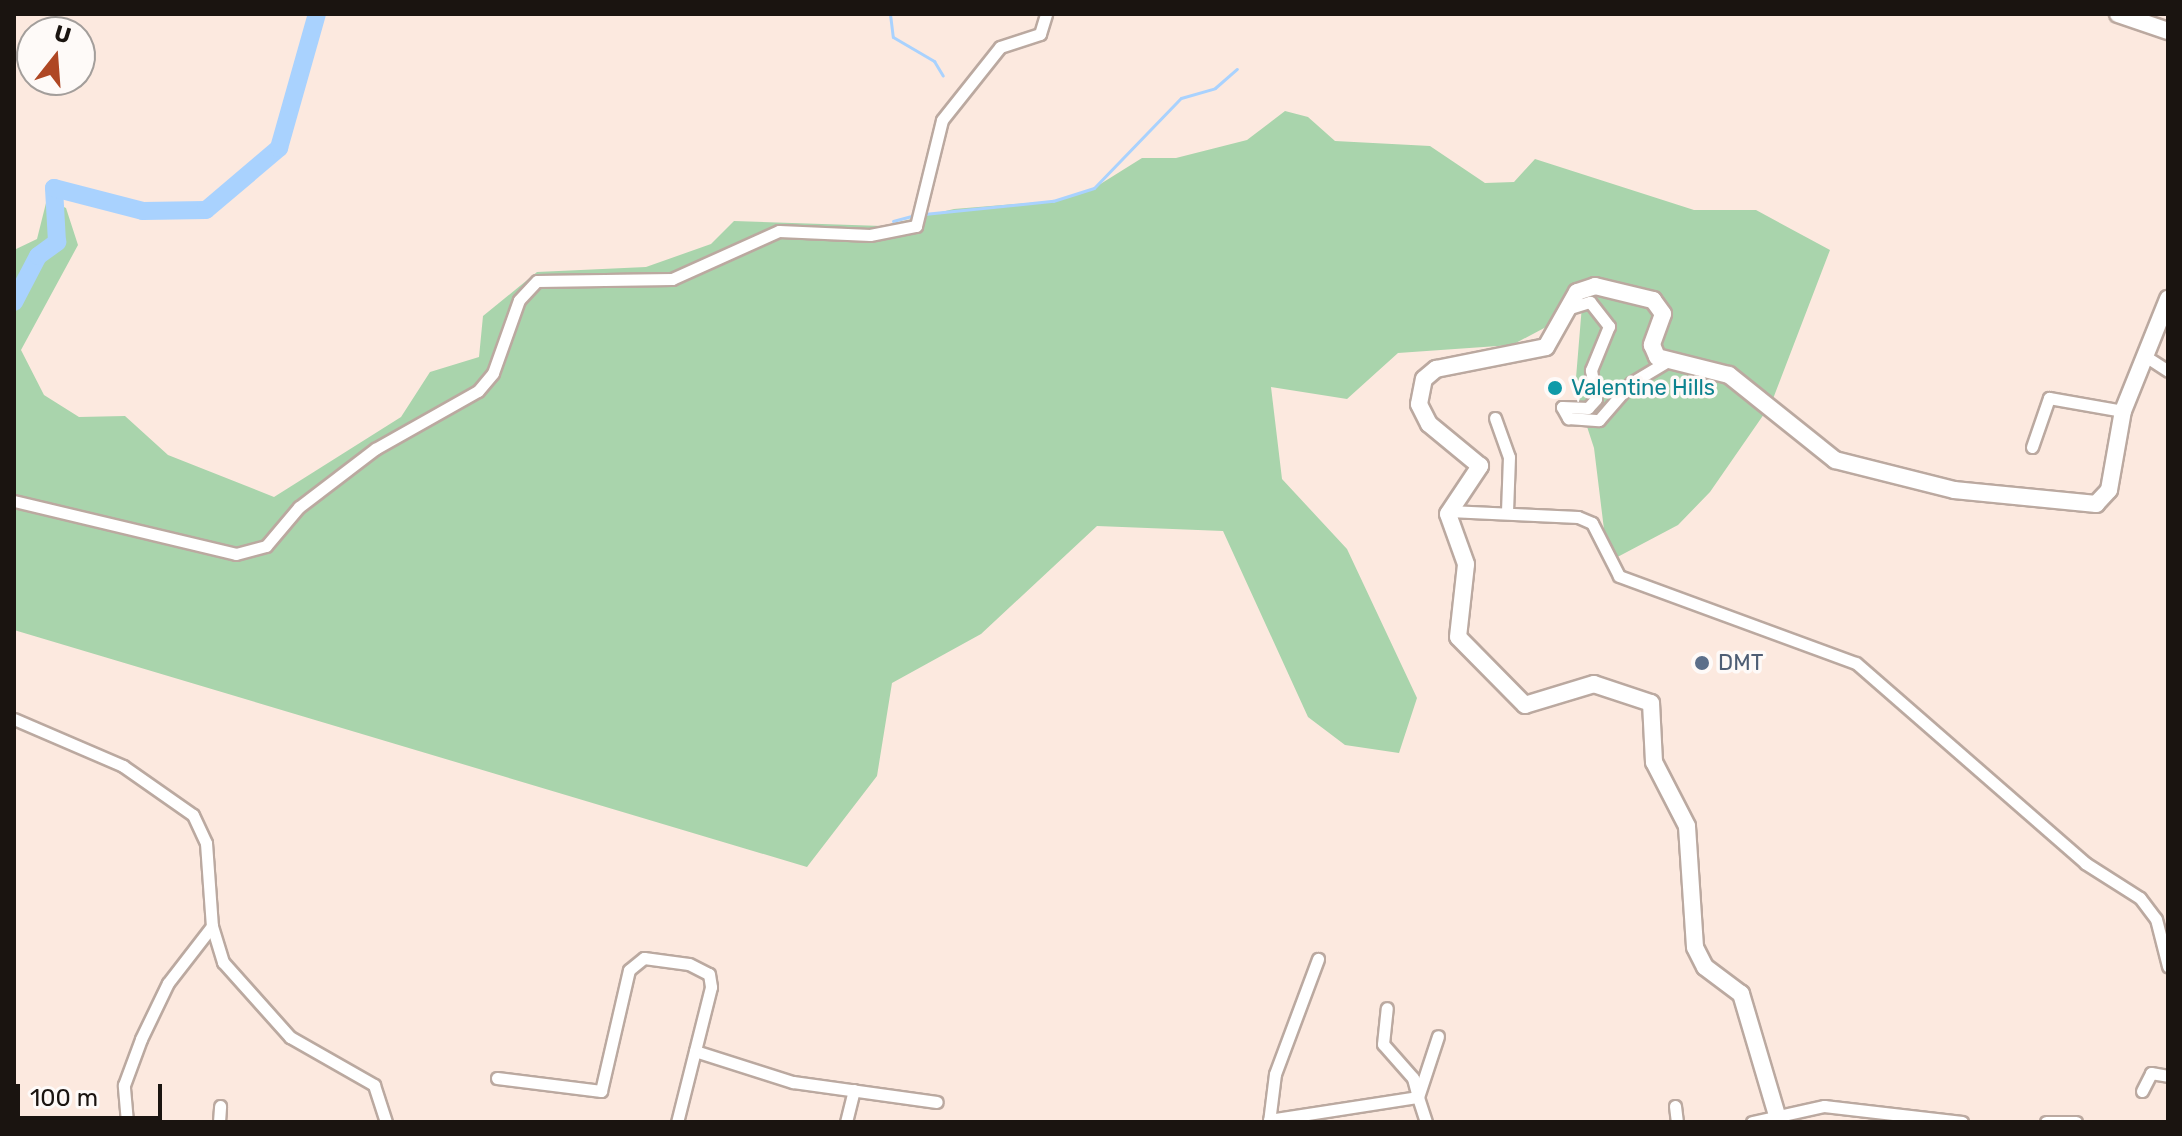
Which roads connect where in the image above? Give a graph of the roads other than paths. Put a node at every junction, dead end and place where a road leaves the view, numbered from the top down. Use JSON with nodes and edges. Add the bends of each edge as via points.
{"nodes":[{"id":1,"x":1046,"y":14,"type":"edge"},
{"id":2,"x":2118,"y":14,"type":"edge"},
{"id":3,"x":2168,"y":31,"type":"edge"},
{"id":4,"x":2168,"y":299,"type":"edge"},
{"id":5,"x":1570,"y":308,"type":"junction"},
{"id":6,"x":2145,"y":356,"type":"junction"},
{"id":7,"x":1664,"y":363,"type":"junction"},
{"id":8,"x":2168,"y":371,"type":"edge"},
{"id":9,"x":2123,"y":411,"type":"junction"},
{"id":10,"x":1495,"y":418,"type":"dead end"},
{"id":11,"x":2032,"y":447,"type":"dead end"},
{"id":12,"x":14,"y":501,"type":"edge"},
{"id":13,"x":1449,"y":511,"type":"junction"},
{"id":14,"x":1507,"y":511,"type":"junction"},
{"id":15,"x":14,"y":719,"type":"edge"},
{"id":16,"x":212,"y":926,"type":"junction"},
{"id":17,"x":1318,"y":959,"type":"dead end"},
{"id":18,"x":2168,"y":966,"type":"edge"},
{"id":19,"x":1387,"y":1008,"type":"dead end"},
{"id":20,"x":1438,"y":1036,"type":"dead end"},
{"id":21,"x":695,"y":1051,"type":"junction"},
{"id":22,"x":2168,"y":1076,"type":"edge"},
{"id":23,"x":497,"y":1078,"type":"dead end"},
{"id":24,"x":854,"y":1090,"type":"junction"},
{"id":25,"x":2142,"y":1091,"type":"dead end"},
{"id":26,"x":1418,"y":1097,"type":"junction"},
{"id":27,"x":937,"y":1102,"type":"dead end"},
{"id":28,"x":220,"y":1106,"type":"dead end"},
{"id":29,"x":1675,"y":1106,"type":"dead end"},
{"id":30,"x":1778,"y":1118,"type":"edge"},
{"id":31,"x":1269,"y":1121,"type":"edge"},
{"id":32,"x":127,"y":1122,"type":"edge"},
{"id":33,"x":219,"y":1122,"type":"edge"},
{"id":34,"x":386,"y":1122,"type":"edge"},
{"id":35,"x":677,"y":1122,"type":"edge"},
{"id":36,"x":846,"y":1122,"type":"edge"},
{"id":37,"x":1426,"y":1122,"type":"edge"},
{"id":38,"x":1677,"y":1122,"type":"edge"},
{"id":39,"x":1752,"y":1122,"type":"edge"},
{"id":40,"x":1962,"y":1122,"type":"edge"},
{"id":41,"x":2046,"y":1122,"type":"edge"},
{"id":42,"x":2076,"y":1122,"type":"edge"}],
"edges":[{"from":1,"to":12,"type":"street","via":[[1040,34],[1000,47],[942,120],[916,226],[870,235],[779,231],[672,279],[537,281],[519,300],[493,373],[478,391],[375,449],[299,507],[266,546],[236,554]]},
{"from":2,"to":3,"type":"street"},
{"from":4,"to":6,"type":"street"},
{"from":5,"to":7,"type":"street","via":[[1588,287],[1653,300],[1663,314],[1652,352]]},
{"from":5,"to":7,"type":"street","via":[[1590,302],[1609,326],[1591,370],[1595,402],[1562,407],[1568,418],[1599,420],[1631,383]]},
{"from":5,"to":13,"type":"street","via":[[1557,335],[1536,351],[1445,366],[1424,379],[1419,404],[1429,424],[1480,466]]},
{"from":6,"to":8,"type":"street"},
{"from":6,"to":9,"type":"street"},
{"from":7,"to":9,"type":"street","via":[[1729,375],[1835,460],[1954,490],[2100,502],[2109,490]]},
{"from":9,"to":11,"type":"street","via":[[2049,398]]},
{"from":10,"to":14,"type":"street","via":[[1509,457]]},
{"from":13,"to":14,"type":"street"},
{"from":13,"to":30,"type":"street","via":[[1466,564],[1458,637],[1519,699],[1539,706],[1594,684],[1651,703],[1654,762],[1687,826],[1695,947],[1705,967],[1741,994]]},
{"from":14,"to":18,"type":"street","via":[[1559,511],[1592,523],[1619,576],[1856,663],[2085,863],[2140,898],[2156,919]]},
{"from":15,"to":16,"type":"street","via":[[123,766],[193,815],[206,843]]},
{"from":16,"to":32,"type":"street","via":[[168,983],[138,1047],[124,1085]]},
{"from":16,"to":34,"type":"street","via":[[232,974],[290,1037],[374,1085]]},
{"from":17,"to":31,"type":"street","via":[[1275,1074]]},
{"from":19,"to":26,"type":"street","via":[[1383,1044],[1413,1078]]},
{"from":20,"to":26,"type":"street"},
{"from":21,"to":23,"type":"street","via":[[709,974],[644,958],[629,970],[601,1091]]},
{"from":21,"to":24,"type":"street","via":[[793,1082]]},
{"from":21,"to":35,"type":"street"},
{"from":22,"to":25,"type":"street","via":[[2151,1073]]},
{"from":24,"to":27,"type":"street"},
{"from":24,"to":36,"type":"street"},
{"from":26,"to":31,"type":"street"},
{"from":26,"to":37,"type":"street"},
{"from":28,"to":33,"type":"street"},
{"from":29,"to":38,"type":"street"},
{"from":30,"to":39,"type":"street"},
{"from":30,"to":40,"type":"street","via":[[1824,1106]]},
{"from":41,"to":42,"type":"street"}]}
